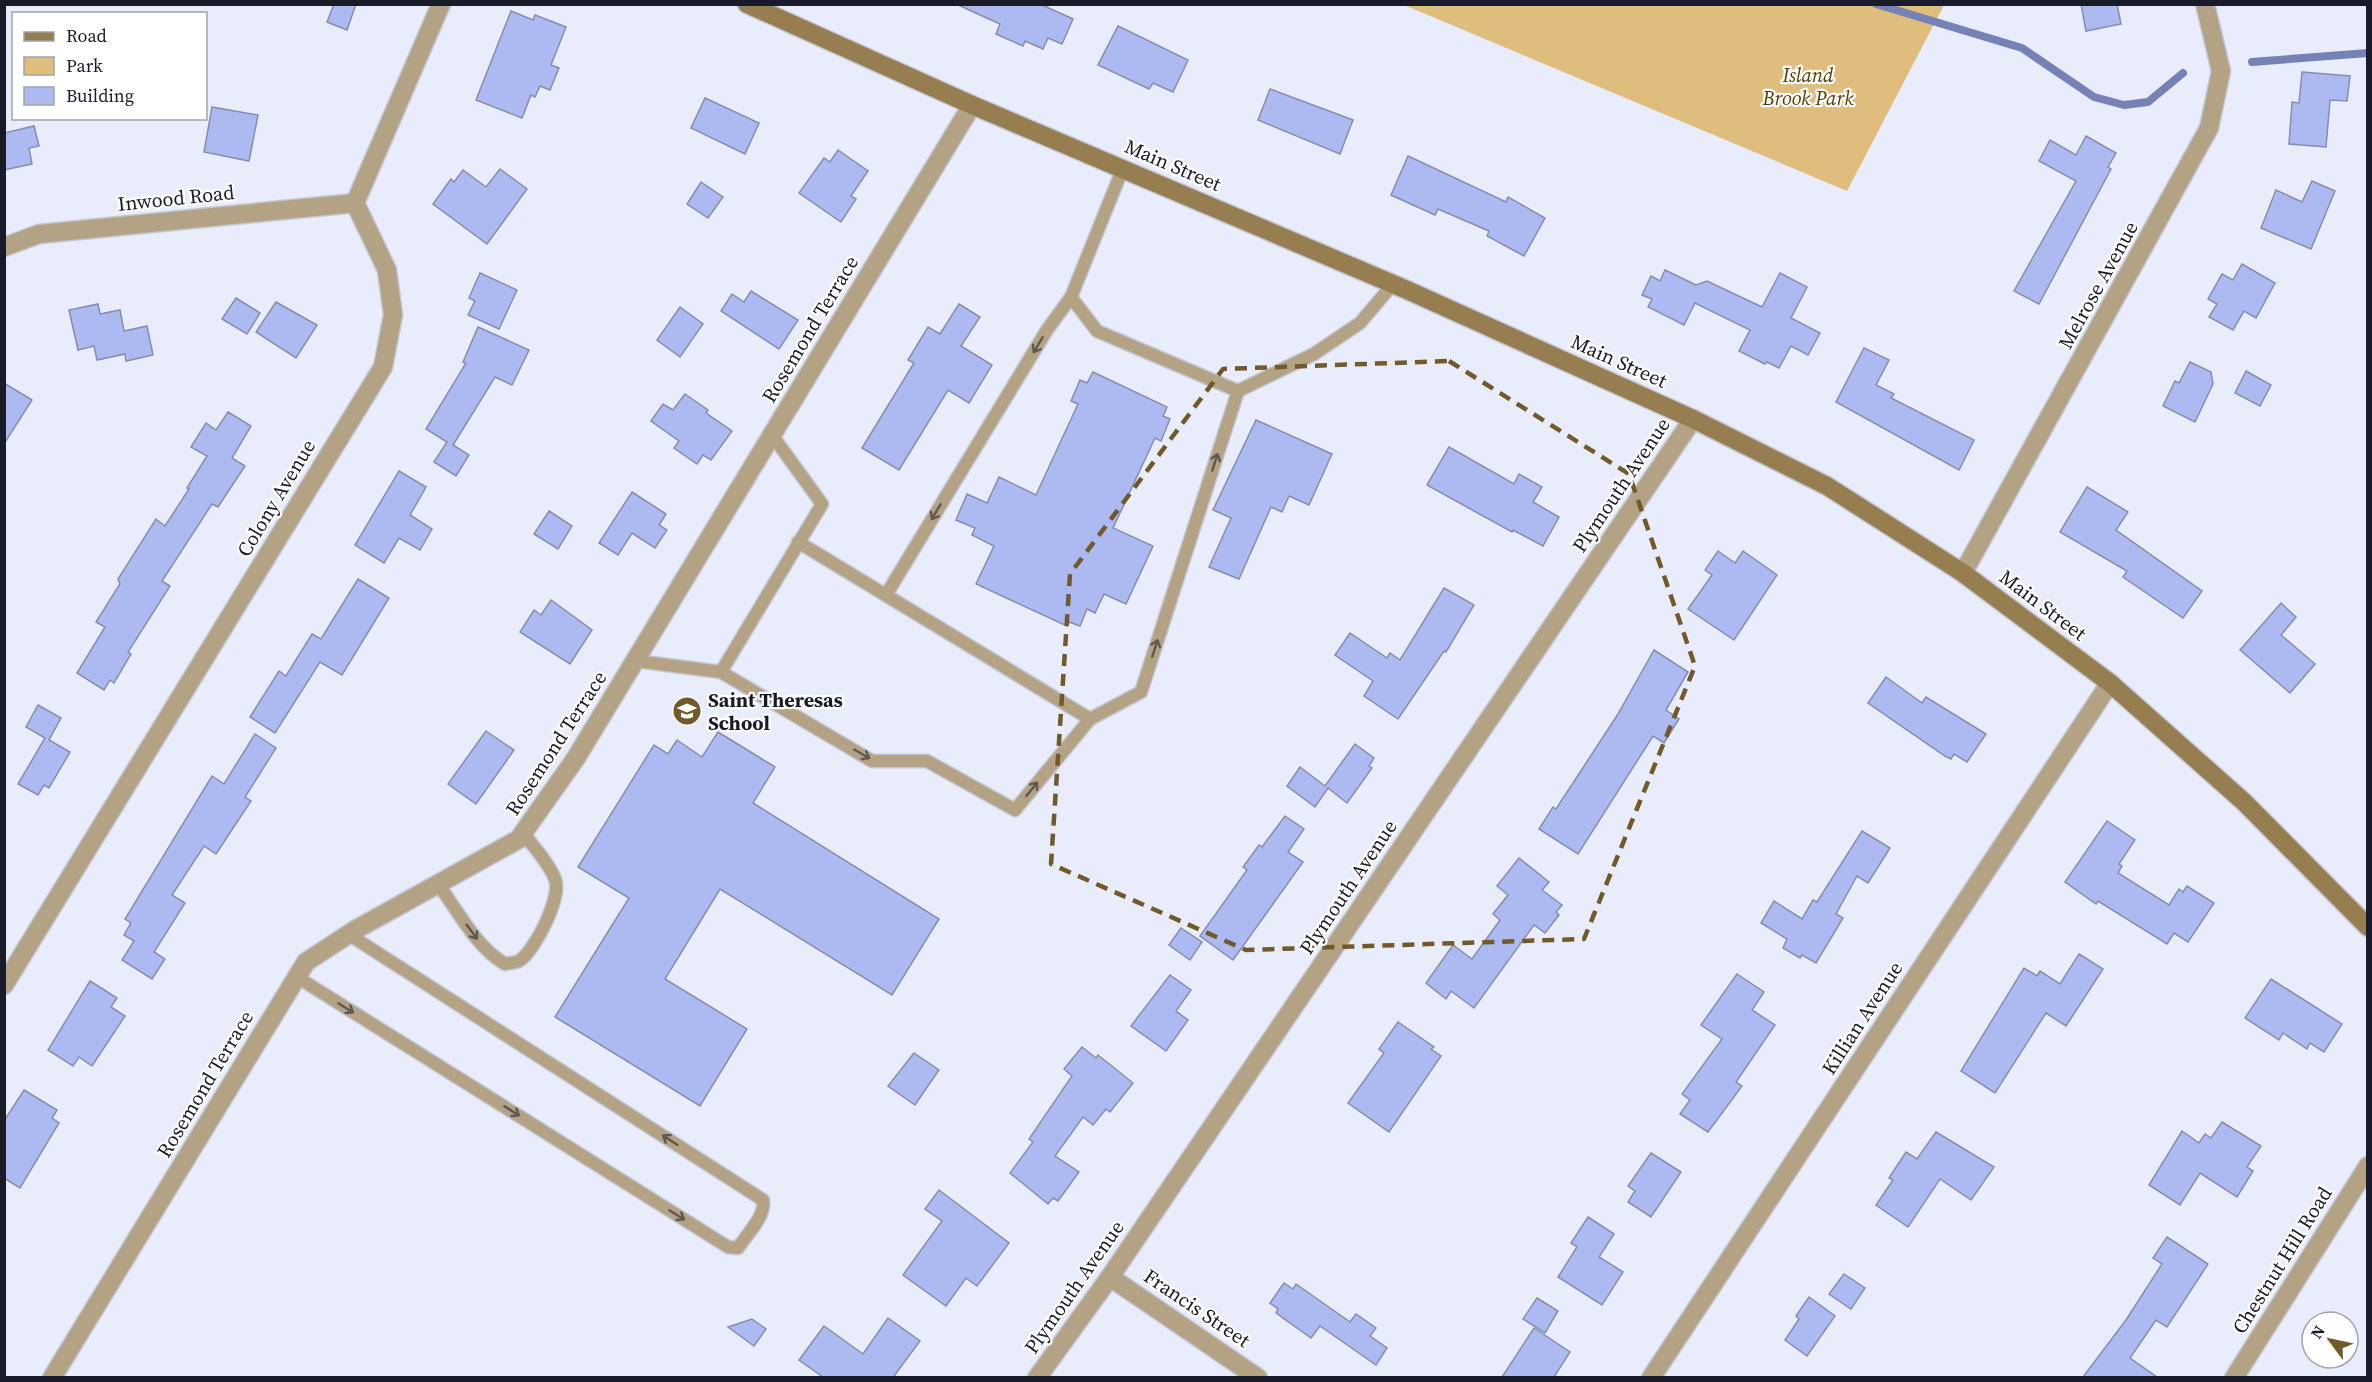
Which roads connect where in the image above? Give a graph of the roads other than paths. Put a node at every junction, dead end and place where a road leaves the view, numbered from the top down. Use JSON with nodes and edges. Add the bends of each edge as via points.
{"nodes":[{"id":1,"x":441,"y":4,"type":"edge"},
{"id":2,"x":747,"y":4,"type":"edge"},
{"id":3,"x":2205,"y":4,"type":"edge"},
{"id":4,"x":972,"y":105,"type":"junction"},
{"id":5,"x":1123,"y":168,"type":"junction"},
{"id":6,"x":355,"y":203,"type":"junction"},
{"id":7,"x":4,"y":247,"type":"edge"},
{"id":8,"x":1392,"y":284,"type":"junction"},
{"id":9,"x":1071,"y":297,"type":"junction"},
{"id":10,"x":1238,"y":391,"type":"junction"},
{"id":11,"x":1693,"y":419,"type":"junction"},
{"id":12,"x":772,"y":435,"type":"junction"},
{"id":13,"x":798,"y":542,"type":"junction"},
{"id":14,"x":1963,"y":573,"type":"junction"},
{"id":15,"x":886,"y":595,"type":"junction"},
{"id":16,"x":636,"y":661,"type":"junction"},
{"id":17,"x":721,"y":672,"type":"junction"},
{"id":18,"x":2110,"y":683,"type":"junction"},
{"id":19,"x":1090,"y":719,"type":"junction"},
{"id":20,"x":523,"y":833,"type":"junction"},
{"id":21,"x":438,"y":884,"type":"junction"},
{"id":22,"x":2367,"y":927,"type":"edge"},
{"id":23,"x":348,"y":934,"type":"junction"},
{"id":24,"x":297,"y":977,"type":"junction"},
{"id":25,"x":4,"y":985,"type":"edge"},
{"id":26,"x":2367,"y":1166,"type":"edge"},
{"id":27,"x":1110,"y":1276,"type":"junction"},
{"id":28,"x":52,"y":1377,"type":"edge"},
{"id":29,"x":1037,"y":1377,"type":"edge"},
{"id":30,"x":1258,"y":1377,"type":"edge"},
{"id":31,"x":1651,"y":1377,"type":"edge"},
{"id":32,"x":2234,"y":1377,"type":"edge"}],
"edges":[{"from":1,"to":6,"type":"street"},
{"from":2,"to":4,"type":"main road","name":"Main Street"},
{"from":3,"to":14,"type":"street","name":"Melrose Avenue","via":[[2221,71],[2209,128]]},
{"from":4,"to":5,"type":"main road","name":"Main Street"},
{"from":4,"to":12,"type":"street","name":"Rosemond Terrace"},
{"from":5,"to":8,"type":"main road","name":"Main Street"},
{"from":5,"to":9,"type":"lane"},
{"from":6,"to":7,"type":"street","name":"Inwood Road","via":[[39,234]]},
{"from":6,"to":25,"type":"street","name":"Colony Avenue","via":[[387,270],[393,315],[383,367]]},
{"from":8,"to":10,"type":"lane","via":[[1360,323],[1314,354]]},
{"from":8,"to":11,"type":"main road","name":"Main Street"},
{"from":9,"to":10,"type":"lane","via":[[1097,331]]},
{"from":9,"to":15,"type":"lane","one_way":true},
{"from":19,"to":10,"type":"lane","one_way":true,"via":[[1141,692]]},
{"from":11,"to":14,"type":"main road","name":"Main Street","via":[[1827,486]]},
{"from":11,"to":27,"type":"street","name":"Plymouth Avenue"},
{"from":12,"to":13,"type":"lane","via":[[822,504]]},
{"from":12,"to":16,"type":"street","name":"Rosemond Terrace"},
{"from":13,"to":15,"type":"lane"},
{"from":13,"to":17,"type":"lane"},
{"from":14,"to":18,"type":"main road","name":"Main Street"},
{"from":15,"to":19,"type":"lane"},
{"from":16,"to":17,"type":"lane"},
{"from":16,"to":20,"type":"street","name":"Rosemond Terrace","via":[[576,758]]},
{"from":17,"to":19,"type":"lane","one_way":true,"via":[[872,761],[927,760],[1015,810]]},
{"from":18,"to":22,"type":"main road","name":"Main Street","via":[[2244,802]]},
{"from":18,"to":31,"type":"street","name":"Killian Avenue"},
{"from":20,"to":21,"type":"street","name":"Rosemond Terrace"},
{"from":21,"to":20,"type":"lane","one_way":true,"via":[[494,958],[505,964],[520,960],[555,904],[556,881]]},
{"from":21,"to":23,"type":"street","name":"Rosemond Terrace"},
{"from":23,"to":24,"type":"street","name":"Rosemond Terrace","via":[[306,962]]},
{"from":24,"to":23,"type":"lane","one_way":true,"via":[[728,1247],[738,1248],[761,1213],[763,1200]]},
{"from":24,"to":28,"type":"street","name":"Rosemond Terrace"},
{"from":26,"to":32,"type":"street","name":"Chestnut Hill Road"},
{"from":27,"to":29,"type":"street","name":"Plymouth Avenue"},
{"from":27,"to":30,"type":"street","name":"Francis Street"}]}
